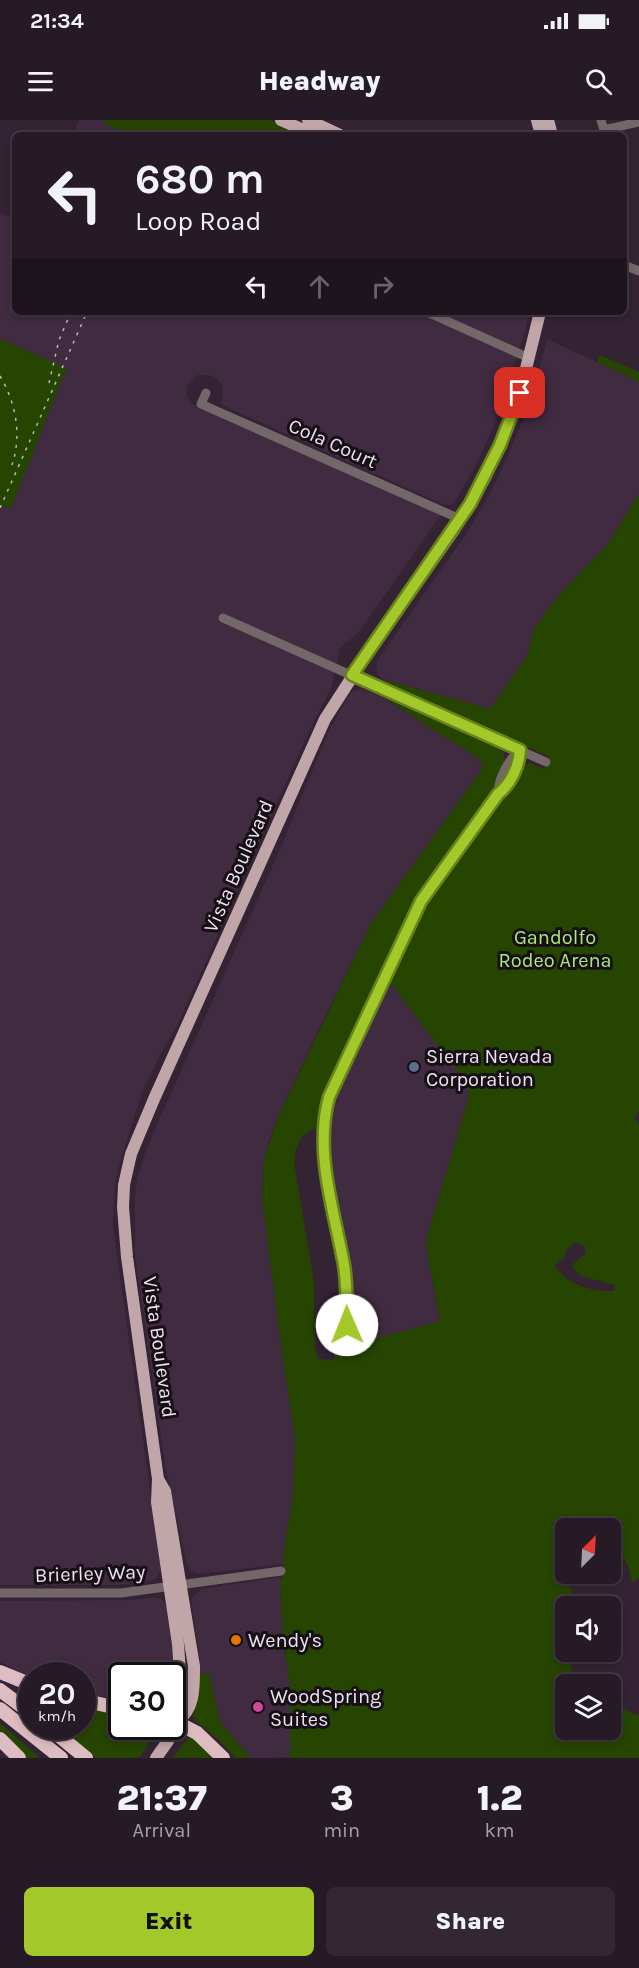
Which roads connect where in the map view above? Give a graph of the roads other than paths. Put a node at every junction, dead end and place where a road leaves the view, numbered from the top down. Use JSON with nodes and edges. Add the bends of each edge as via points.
{"nodes":[{"id":1,"x":281,"y":120,"type":"edge"},
{"id":2,"x":308,"y":120,"type":"edge"},
{"id":3,"x":601,"y":120,"type":"edge"},
{"id":4,"x":639,"y":122,"type":"edge"},
{"id":5,"x":295,"y":123,"type":"edge"},
{"id":6,"x":310,"y":132,"type":"edge"},
{"id":7,"x":334,"y":132,"type":"edge"},
{"id":8,"x":434,"y":315,"type":"edge"},
{"id":9,"x":539,"y":315,"type":"edge"},
{"id":10,"x":529,"y":358,"type":"junction"},
{"id":11,"x":206,"y":393,"type":"dead end"},
{"id":12,"x":460,"y":519,"type":"junction"},
{"id":13,"x":223,"y":618,"type":"dead end"},
{"id":14,"x":352,"y":675,"type":"junction"},
{"id":15,"x":520,"y":750,"type":"junction"},
{"id":16,"x":546,"y":762,"type":"dead end"},
{"id":17,"x":346,"y":1344,"type":"dead end"},
{"id":18,"x":281,"y":1571,"type":"dead end"},
{"id":19,"x":175,"y":1586,"type":"junction"},
{"id":20,"x":0,"y":1593,"type":"edge"},
{"id":21,"x":0,"y":1672,"type":"edge"},
{"id":22,"x":18,"y":1679,"type":"edge"},
{"id":23,"x":0,"y":1690,"type":"edge"},
{"id":24,"x":18,"y":1704,"type":"edge"},
{"id":25,"x":0,"y":1709,"type":"edge"},
{"id":26,"x":186,"y":1714,"type":"edge"},
{"id":27,"x":186,"y":1726,"type":"edge"},
{"id":28,"x":0,"y":1739,"type":"edge"},
{"id":29,"x":64,"y":1740,"type":"edge"},
{"id":30,"x":168,"y":1740,"type":"edge"},
{"id":31,"x":19,"y":1758,"type":"edge"},
{"id":32,"x":62,"y":1758,"type":"edge"},
{"id":33,"x":86,"y":1758,"type":"edge"},
{"id":34,"x":156,"y":1758,"type":"edge"},
{"id":35,"x":223,"y":1758,"type":"edge"}],
"edges":[{"from":1,"to":5,"type":"main road"},
{"from":2,"to":7,"type":"main road"},
{"from":3,"to":4,"type":"street","via":[[604,130]]},
{"from":5,"to":6,"type":"main road"},
{"from":8,"to":10,"type":"street"},
{"from":9,"to":10,"type":"main road","name":"Vista Boulevard"},
{"from":10,"to":12,"type":"main road","name":"Vista Boulevard","via":[[500,445]]},
{"from":11,"to":12,"type":"street","name":"Cola Court","via":[[201,404]]},
{"from":12,"to":14,"type":"main road","name":"Vista Boulevard"},
{"from":13,"to":14,"type":"street"},
{"from":14,"to":15,"type":"street"},
{"from":14,"to":19,"type":"main road","name":"Vista Boulevard","via":[[309,755],[149,1111],[124,1185],[124,1230],[158,1479],[165,1491]]},
{"from":15,"to":16,"type":"street"},
{"from":15,"to":17,"type":"street","via":[[508,785],[421,901],[329,1097],[323,1148],[345,1275]]},
{"from":18,"to":19,"type":"street","name":"Brierley Way"},
{"from":19,"to":20,"type":"street","name":"Brierley Way","via":[[121,1593]]},
{"from":19,"to":26,"type":"main road","name":"Vista Boulevard","via":[[192,1650],[194,1686]]},
{"from":21,"to":22,"type":"highway"},
{"from":23,"to":24,"type":"highway"},
{"from":25,"to":32,"type":"highway"},
{"from":27,"to":35,"type":"highway"},
{"from":28,"to":31,"type":"highway"},
{"from":29,"to":33,"type":"highway"},
{"from":30,"to":34,"type":"main road","name":"Vista Boulevard"}]}
